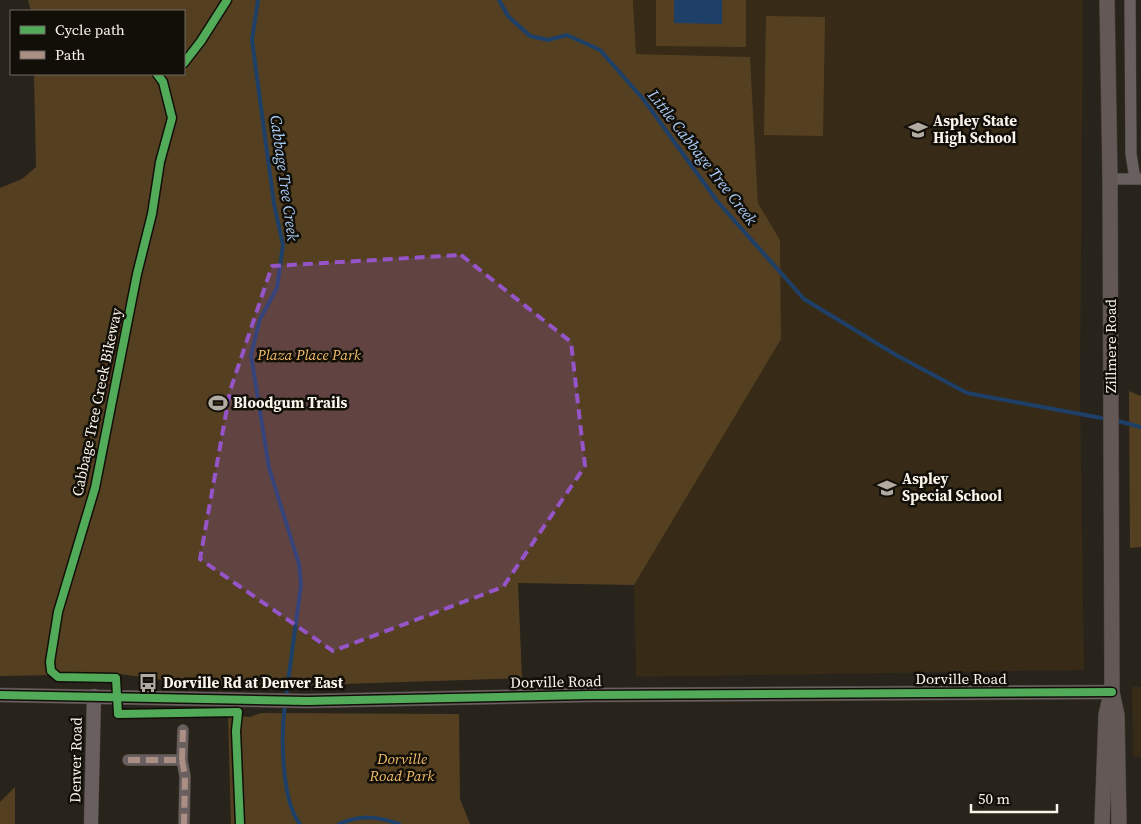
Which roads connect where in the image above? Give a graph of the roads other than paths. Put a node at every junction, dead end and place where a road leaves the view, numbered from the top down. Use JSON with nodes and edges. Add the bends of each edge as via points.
{"nodes":[{"id":1,"x":1107,"y":0,"type":"edge"},
{"id":2,"x":1130,"y":0,"type":"edge"},
{"id":3,"x":1110,"y":179,"type":"junction"},
{"id":4,"x":1138,"y":179,"type":"edge"},
{"id":5,"x":1112,"y":692,"type":"junction"},
{"id":6,"x":0,"y":695,"type":"edge"},
{"id":7,"x":94,"y":696,"type":"junction"},
{"id":8,"x":183,"y":730,"type":"dead end"},
{"id":9,"x":128,"y":760,"type":"dead end"},
{"id":10,"x":182,"y":760,"type":"junction"},
{"id":11,"x":91,"y":824,"type":"edge"},
{"id":12,"x":184,"y":824,"type":"edge"},
{"id":13,"x":1102,"y":824,"type":"edge"},
{"id":14,"x":1119,"y":824,"type":"edge"}],
"edges":[{"from":1,"to":3,"type":"main road","name":"Zillmere Road"},
{"from":2,"to":4,"type":"street","via":[[1131,142]]},
{"from":3,"to":4,"type":"street"},
{"from":3,"to":5,"type":"main road","name":"Zillmere Road"},
{"from":5,"to":7,"type":"street","name":"Dorville Road","via":[[597,695],[307,701]]},
{"from":5,"to":13,"type":"main road","name":"Zillmere Road","via":[[1106,715]]},
{"from":5,"to":14,"type":"main road","name":"Zillmere Road","via":[[1117,715]]},
{"from":6,"to":7,"type":"street","name":"Dorville Road"},
{"from":7,"to":11,"type":"street","name":"Denver Road"},
{"from":8,"to":10,"type":"street"},
{"from":9,"to":10,"type":"street"},
{"from":10,"to":12,"type":"street"}]}
